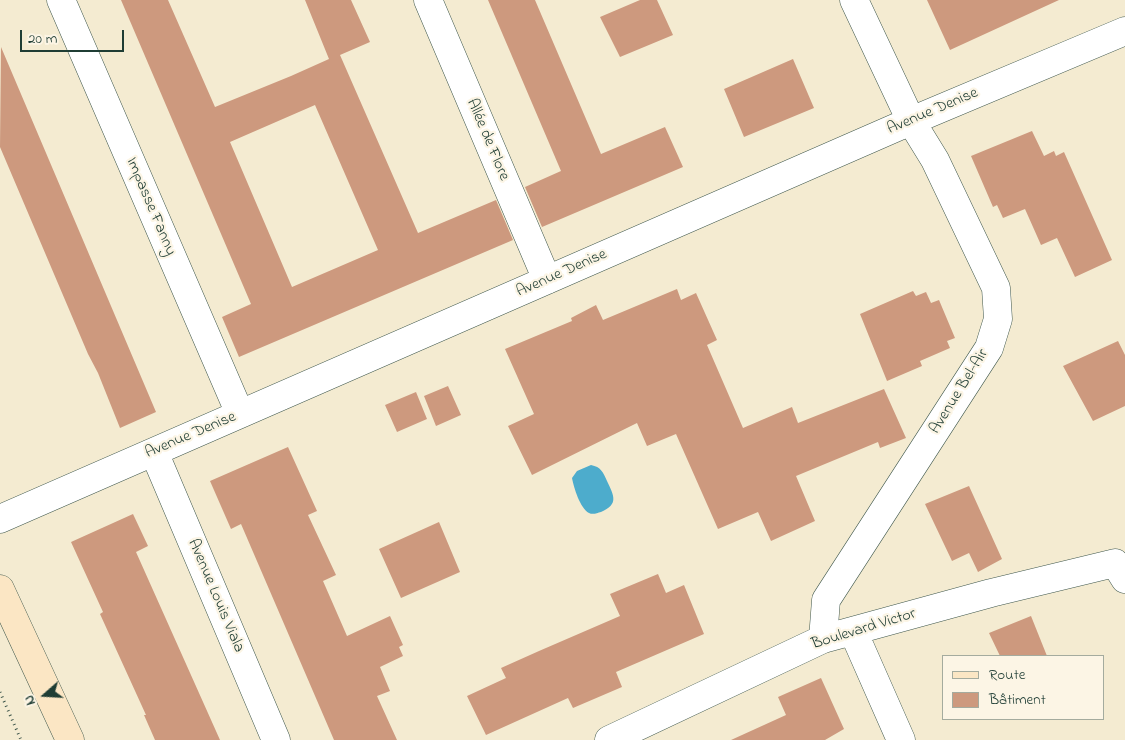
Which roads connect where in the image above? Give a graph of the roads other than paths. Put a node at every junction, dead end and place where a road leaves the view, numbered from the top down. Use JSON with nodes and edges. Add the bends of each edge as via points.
{"nodes":[{"id":1,"x":61,"y":0,"type":"edge"},
{"id":2,"x":428,"y":0,"type":"edge"},
{"id":3,"x":854,"y":0,"type":"edge"},
{"id":4,"x":1123,"y":37,"type":"edge"},
{"id":5,"x":912,"y":120,"type":"junction"},
{"id":6,"x":547,"y":280,"type":"junction"},
{"id":7,"x":240,"y":414,"type":"junction"},
{"id":8,"x":154,"y":452,"type":"junction"},
{"id":9,"x":0,"y":519,"type":"edge"},
{"id":10,"x":1125,"y":579,"type":"edge"},
{"id":11,"x":0,"y":589,"type":"edge"},
{"id":12,"x":853,"y":631,"type":"junction"},
{"id":13,"x":823,"y":639,"type":"junction"},
{"id":14,"x":70,"y":740,"type":"edge"},
{"id":15,"x":276,"y":740,"type":"edge"},
{"id":16,"x":609,"y":740,"type":"edge"},
{"id":17,"x":901,"y":740,"type":"edge"}],
"edges":[{"from":1,"to":7,"type":"street","name":"Impasse Fanny"},
{"from":2,"to":6,"type":"street","name":"Allée de Flore"},
{"from":3,"to":5,"type":"street","name":"Avenue Bel-Air"},
{"from":4,"to":5,"type":"street","name":"Avenue Denise"},
{"from":5,"to":6,"type":"street","name":"Avenue Denise"},
{"from":5,"to":13,"type":"street","name":"Avenue Bel-Air","via":[[935,160],[996,288],[998,319],[989,348],[826,600]]},
{"from":6,"to":7,"type":"street","name":"Avenue Denise"},
{"from":7,"to":8,"type":"street","name":"Avenue Denise"},
{"from":8,"to":9,"type":"street","name":"Avenue Denise"},
{"from":8,"to":15,"type":"street","name":"Avenue Louis Viala"},
{"from":10,"to":12,"type":"street","name":"Boulevard Victor","via":[[1115,563]]},
{"from":11,"to":14,"type":"main road"},
{"from":12,"to":13,"type":"street","name":"Boulevard Victor"},
{"from":12,"to":17,"type":"street"},
{"from":13,"to":16,"type":"street","name":"Boulevard Victor"}]}
